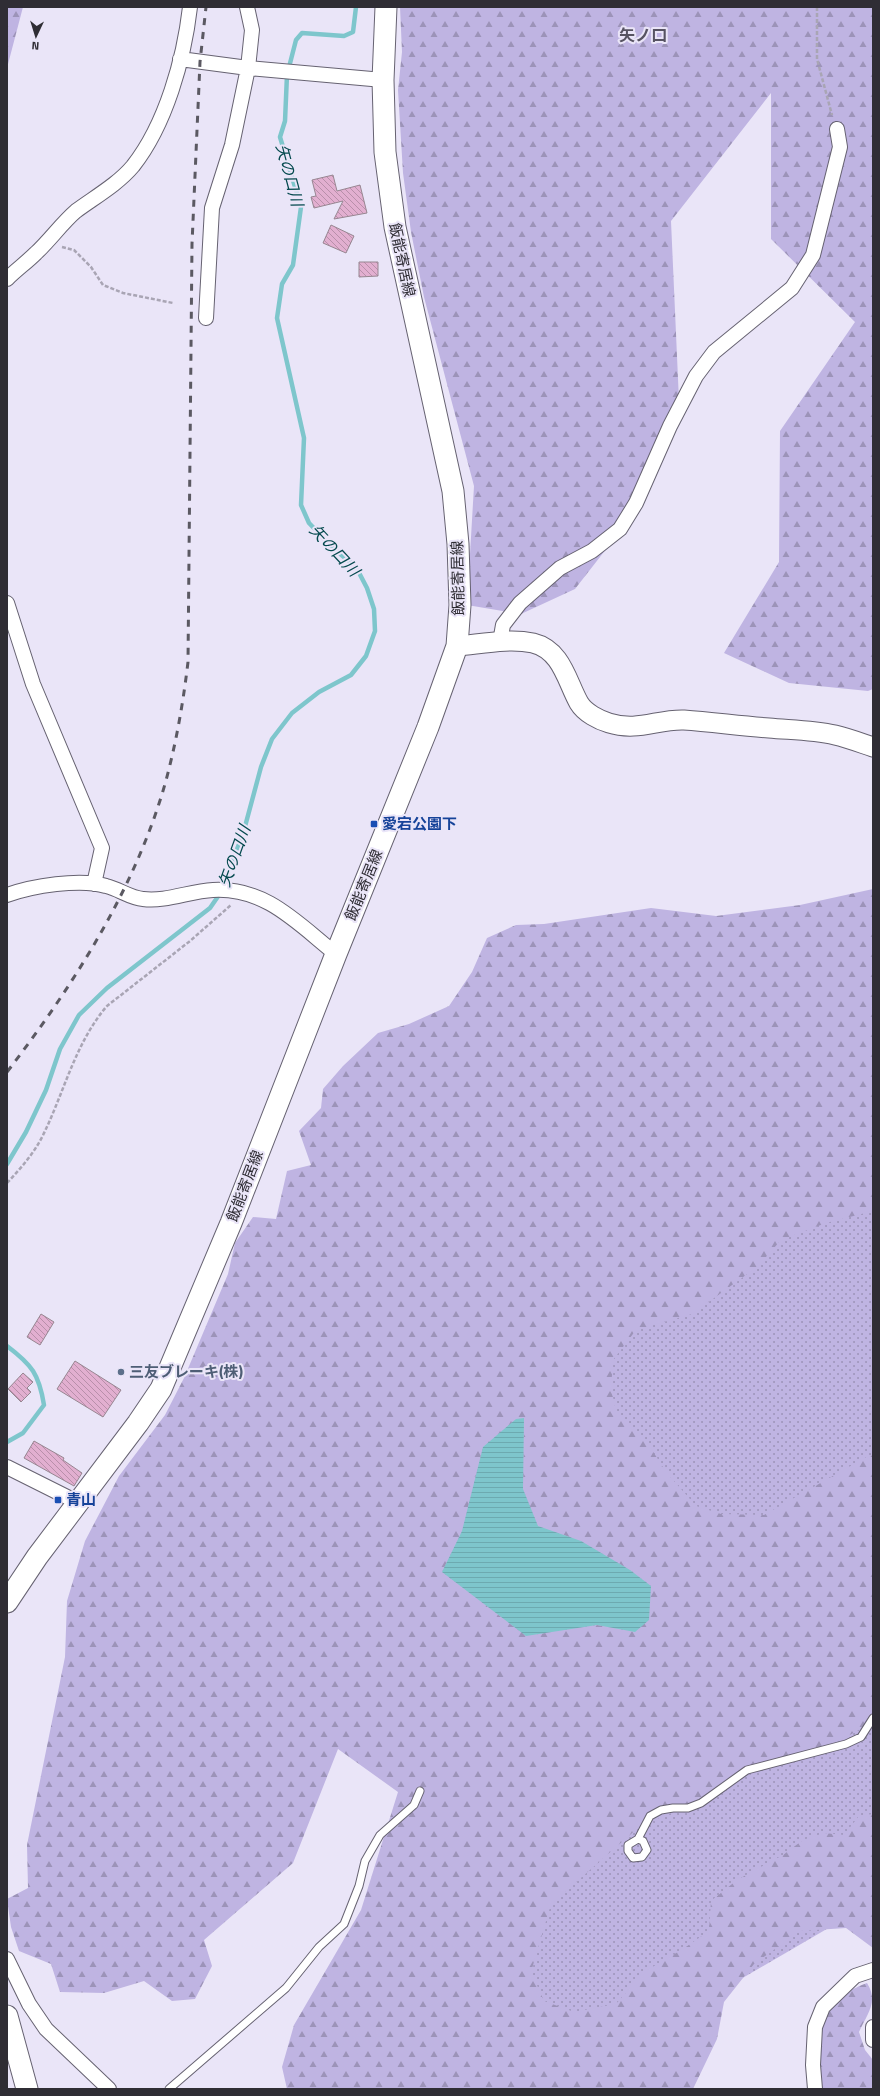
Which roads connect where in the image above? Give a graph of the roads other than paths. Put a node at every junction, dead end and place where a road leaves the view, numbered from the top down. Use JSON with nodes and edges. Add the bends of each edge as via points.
{"nodes":[{"id":1,"x":190,"y":7,"type":"edge"},
{"id":2,"x":247,"y":7,"type":"edge"},
{"id":3,"x":386,"y":7,"type":"edge"},
{"id":4,"x":180,"y":59,"type":"junction"},
{"id":5,"x":248,"y":68,"type":"junction"},
{"id":6,"x":383,"y":80,"type":"junction"},
{"id":7,"x":837,"y":129,"type":"road end"},
{"id":8,"x":7,"y":279,"type":"edge"},
{"id":9,"x":206,"y":318,"type":"dead end"},
{"id":10,"x":7,"y":603,"type":"edge"},
{"id":11,"x":500,"y":642,"type":"junction"},
{"id":12,"x":457,"y":646,"type":"junction"},
{"id":13,"x":873,"y":747,"type":"edge"},
{"id":14,"x":94,"y":884,"type":"junction"},
{"id":15,"x":7,"y":895,"type":"edge"},
{"id":16,"x":336,"y":954,"type":"junction"},
{"id":17,"x":7,"y":1467,"type":"edge"},
{"id":18,"x":77,"y":1502,"type":"junction"},
{"id":19,"x":7,"y":1602,"type":"edge"},
{"id":20,"x":873,"y":1718,"type":"edge"},
{"id":21,"x":420,"y":1791,"type":"dead end"},
{"id":22,"x":638,"y":1839,"type":"dead end"},
{"id":23,"x":7,"y":1959,"type":"edge"},
{"id":24,"x":873,"y":1970,"type":"edge"},
{"id":25,"x":7,"y":2016,"type":"edge"},
{"id":26,"x":873,"y":2027,"type":"edge"},
{"id":27,"x":873,"y":2040,"type":"edge"},
{"id":28,"x":27,"y":2089,"type":"edge"},
{"id":29,"x":109,"y":2089,"type":"edge"},
{"id":30,"x":169,"y":2089,"type":"edge"},
{"id":31,"x":815,"y":2089,"type":"edge"}],
"edges":[{"from":1,"to":4,"type":"street"},
{"from":2,"to":5,"type":"street","via":[[252,30]]},
{"from":3,"to":6,"type":"main road","name":"飯能寄居線"},
{"from":4,"to":5,"type":"street"},
{"from":4,"to":8,"type":"street","via":[[162,111],[147,145],[133,166],[75,213]]},
{"from":5,"to":6,"type":"street"},
{"from":5,"to":9,"type":"street","via":[[232,145],[212,208]]},
{"from":6,"to":12,"type":"main road","name":"飯能寄居線","via":[[385,152],[394,227],[453,491],[460,605]]},
{"from":7,"to":11,"type":"street","via":[[840,147],[813,255],[792,288],[714,352],[696,376],[670,426],[636,503],[620,529],[592,551],[560,568],[520,603],[503,625]]},
{"from":10,"to":14,"type":"street","via":[[33,684],[102,848]]},
{"from":11,"to":12,"type":"street"},
{"from":11,"to":13,"type":"street","via":[[533,644],[547,650],[562,666],[580,705],[591,715],[609,723],[647,726],[683,720],[807,730],[837,735]]},
{"from":12,"to":16,"type":"main road","name":"飯能寄居線","via":[[428,727]]},
{"from":14,"to":15,"type":"street","via":[[28,888]]},
{"from":14,"to":16,"type":"street","via":[[144,899],[213,890],[238,891],[272,903]]},
{"from":16,"to":18,"type":"main road","name":"飯能寄居線","via":[[231,1223],[161,1389]]},
{"from":17,"to":18,"type":"street"},
{"from":18,"to":19,"type":"main road","name":"飯能寄居線"},
{"from":20,"to":22,"type":"lane","via":[[861,1737],[846,1744],[747,1770],[701,1803],[688,1808],[661,1810],[650,1816]]},
{"from":21,"to":30,"type":"lane","via":[[414,1805],[380,1835],[364,1861],[359,1886],[344,1924],[319,1947],[286,1988]]},
{"from":23,"to":29,"type":"street","via":[[29,2004],[46,2029]]},
{"from":24,"to":31,"type":"street","via":[[854,1976],[824,2006],[815,2027]]},
{"from":25,"to":28,"type":"main road"},
{"from":26,"to":27,"type":"street"}]}
